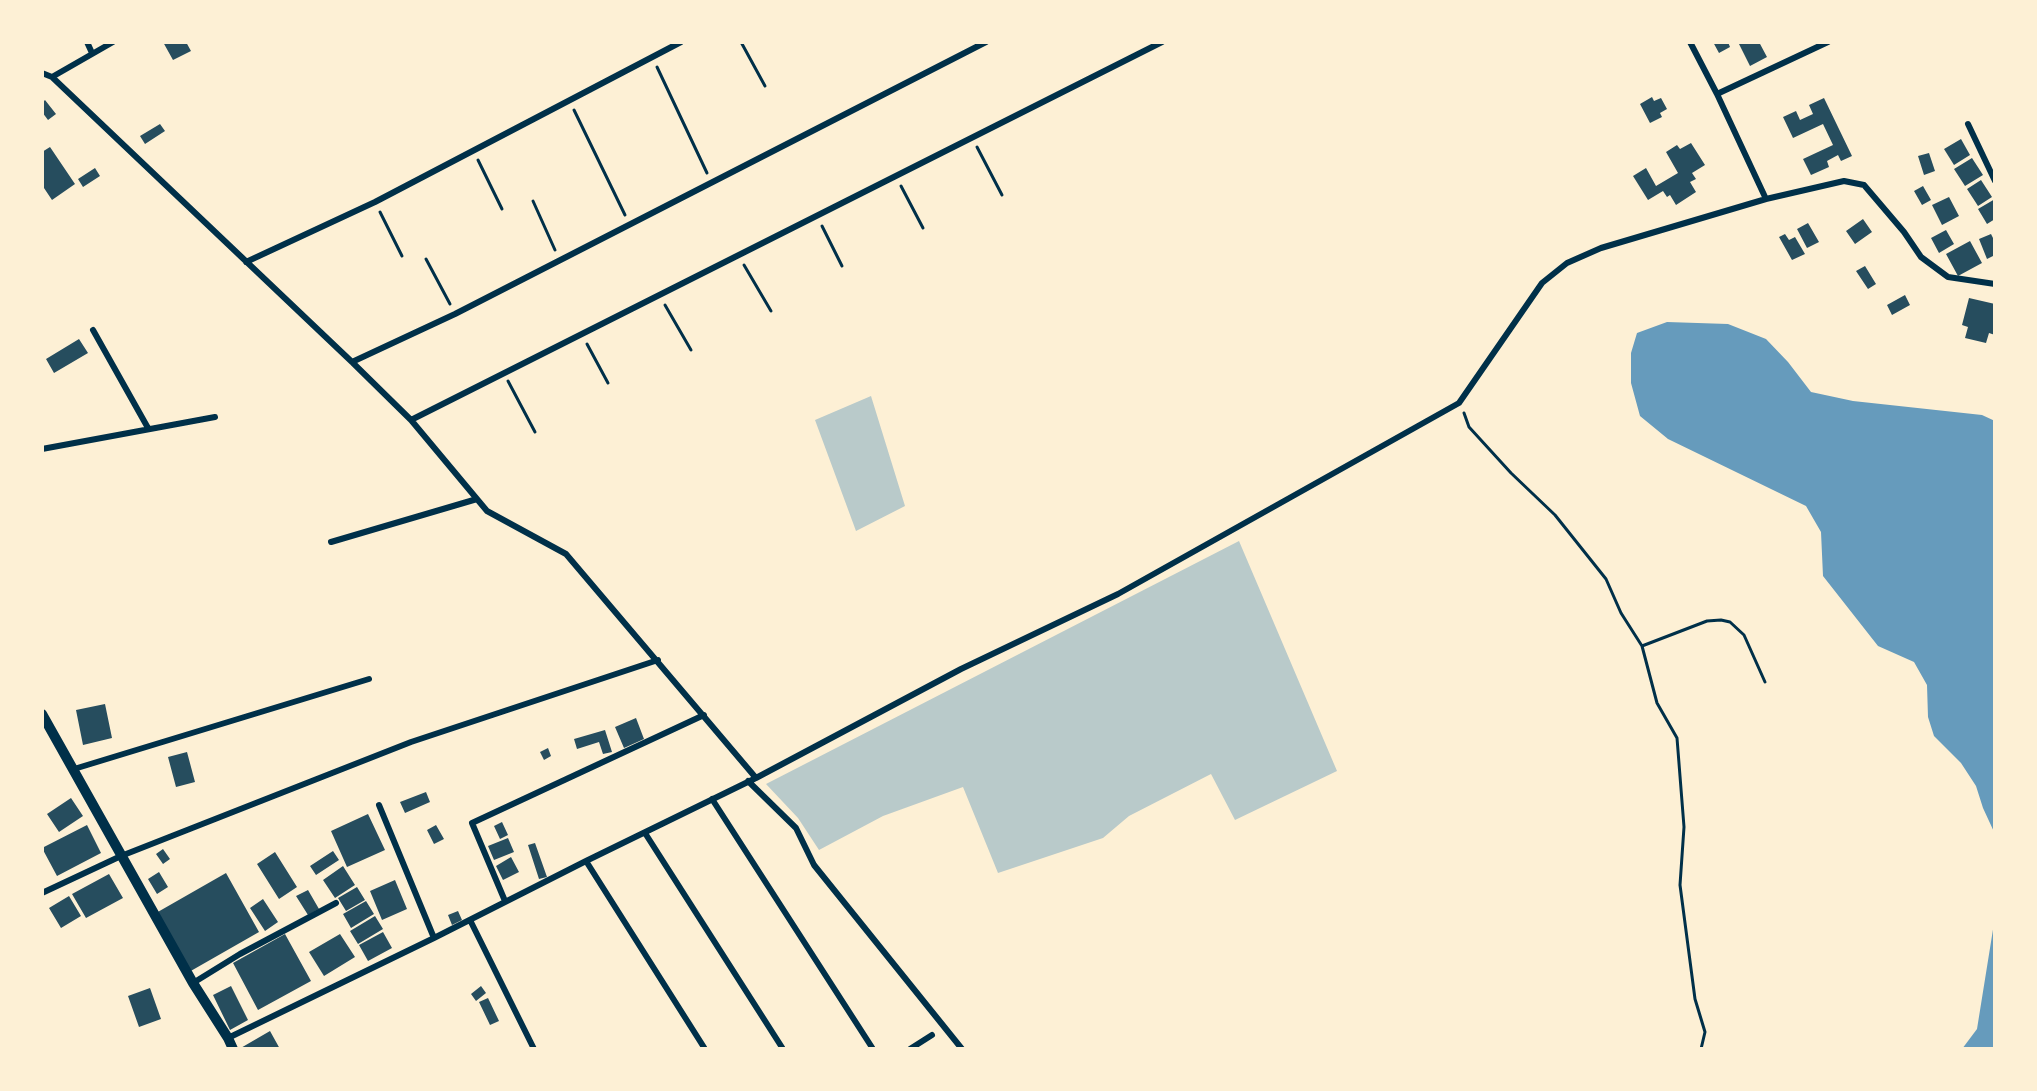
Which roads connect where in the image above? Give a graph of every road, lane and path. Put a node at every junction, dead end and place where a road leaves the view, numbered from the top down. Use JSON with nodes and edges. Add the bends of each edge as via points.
{"nodes":[{"id":1,"x":87,"y":42,"type":"edge"},
{"id":2,"x":113,"y":42,"type":"edge"},
{"id":3,"x":681,"y":42,"type":"edge"},
{"id":4,"x":741,"y":42,"type":"edge"},
{"id":5,"x":986,"y":42,"type":"edge"},
{"id":6,"x":1162,"y":42,"type":"edge"},
{"id":7,"x":1690,"y":42,"type":"edge"},
{"id":8,"x":1828,"y":42,"type":"edge"},
{"id":9,"x":92,"y":53,"type":"junction"},
{"id":10,"x":652,"y":57,"type":"junction"},
{"id":11,"x":42,"y":73,"type":"edge"},
{"id":12,"x":52,"y":77,"type":"junction"},
{"id":13,"x":765,"y":86,"type":"dead end"},
{"id":14,"x":1717,"y":94,"type":"junction"},
{"id":15,"x":569,"y":100,"type":"junction"},
{"id":16,"x":1968,"y":124,"type":"dead end"},
{"id":17,"x":972,"y":138,"type":"junction"},
{"id":18,"x":473,"y":150,"type":"junction"},
{"id":19,"x":896,"y":177,"type":"junction"},
{"id":20,"x":1995,"y":181,"type":"edge"},
{"id":21,"x":712,"y":182,"type":"junction"},
{"id":22,"x":1002,"y":195,"type":"dead end"},
{"id":23,"x":1766,"y":199,"type":"junction"},
{"id":24,"x":533,"y":201,"type":"dead end"},
{"id":25,"x":375,"y":202,"type":"junction"},
{"id":26,"x":502,"y":209,"type":"dead end"},
{"id":27,"x":817,"y":217,"type":"junction"},
{"id":28,"x":630,"y":224,"type":"junction"},
{"id":29,"x":923,"y":228,"type":"dead end"},
{"id":30,"x":402,"y":256,"type":"dead end"},
{"id":31,"x":739,"y":256,"type":"junction"},
{"id":32,"x":426,"y":259,"type":"dead end"},
{"id":33,"x":560,"y":260,"type":"junction"},
{"id":34,"x":246,"y":262,"type":"junction"},
{"id":35,"x":842,"y":266,"type":"dead end"},
{"id":36,"x":1995,"y":284,"type":"edge"},
{"id":37,"x":660,"y":296,"type":"junction"},
{"id":38,"x":771,"y":311,"type":"dead end"},
{"id":39,"x":455,"y":314,"type":"junction"},
{"id":40,"x":93,"y":330,"type":"dead end"},
{"id":41,"x":582,"y":335,"type":"junction"},
{"id":42,"x":691,"y":350,"type":"dead end"},
{"id":43,"x":352,"y":362,"type":"junction"},
{"id":44,"x":505,"y":374,"type":"junction"},
{"id":45,"x":608,"y":383,"type":"dead end"},
{"id":46,"x":1459,"y":403,"type":"junction"},
{"id":47,"x":215,"y":417,"type":"dead end"},
{"id":48,"x":411,"y":420,"type":"junction"},
{"id":49,"x":148,"y":428,"type":"junction"},
{"id":50,"x":535,"y":432,"type":"dead end"},
{"id":51,"x":42,"y":449,"type":"edge"},
{"id":52,"x":477,"y":499,"type":"junction"},
{"id":53,"x":331,"y":542,"type":"dead end"},
{"id":54,"x":1641,"y":646,"type":"junction"},
{"id":55,"x":658,"y":660,"type":"junction"},
{"id":56,"x":369,"y":679,"type":"dead end"},
{"id":57,"x":1765,"y":682,"type":"dead end"},
{"id":58,"x":42,"y":714,"type":"edge"},
{"id":59,"x":704,"y":715,"type":"junction"},
{"id":60,"x":74,"y":768,"type":"junction"},
{"id":61,"x":756,"y":778,"type":"junction"},
{"id":62,"x":748,"y":782,"type":"junction"},
{"id":63,"x":712,"y":799,"type":"junction"},
{"id":64,"x":380,"y":805,"type":"dead end"},
{"id":65,"x":645,"y":833,"type":"junction"},
{"id":66,"x":121,"y":856,"type":"junction"},
{"id":67,"x":586,"y":861,"type":"junction"},
{"id":68,"x":42,"y":893,"type":"edge"},
{"id":69,"x":505,"y":901,"type":"junction"},
{"id":70,"x":336,"y":903,"type":"dead end"},
{"id":71,"x":470,"y":920,"type":"junction"},
{"id":72,"x":435,"y":938,"type":"junction"},
{"id":73,"x":193,"y":983,"type":"junction"},
{"id":74,"x":932,"y":1035,"type":"dead end"},
{"id":75,"x":228,"y":1038,"type":"junction"},
{"id":76,"x":233,"y":1049,"type":"edge"},
{"id":77,"x":534,"y":1049,"type":"edge"},
{"id":78,"x":705,"y":1049,"type":"edge"},
{"id":79,"x":783,"y":1049,"type":"edge"},
{"id":80,"x":873,"y":1049,"type":"edge"},
{"id":81,"x":910,"y":1049,"type":"edge"},
{"id":82,"x":962,"y":1049,"type":"edge"},
{"id":83,"x":1701,"y":1049,"type":"edge"}],
"edges":[{"from":1,"to":9,"type":"street"},
{"from":2,"to":9,"type":"street"},
{"from":3,"to":10,"type":"street"},
{"from":4,"to":13,"type":"path"},
{"from":5,"to":21,"type":"street"},
{"from":6,"to":17,"type":"street"},
{"from":7,"to":14,"type":"street"},
{"from":8,"to":14,"type":"street"},
{"from":9,"to":12,"type":"street"},
{"from":10,"to":15,"type":"street"},
{"from":10,"to":21,"type":"path"},
{"from":11,"to":12,"type":"street"},
{"from":12,"to":34,"type":"street"},
{"from":14,"to":23,"type":"street"},
{"from":15,"to":18,"type":"street"},
{"from":15,"to":28,"type":"path"},
{"from":16,"to":20,"type":"street"},
{"from":17,"to":19,"type":"street"},
{"from":17,"to":22,"type":"path"},
{"from":18,"to":25,"type":"street"},
{"from":18,"to":26,"type":"path"},
{"from":19,"to":27,"type":"street"},
{"from":19,"to":29,"type":"path"},
{"from":21,"to":28,"type":"street"},
{"from":23,"to":36,"type":"street","via":[[1844,182],[1864,185],[1921,257],[1948,277]]},
{"from":23,"to":46,"type":"street","via":[[1601,248],[1567,263],[1542,283]]},
{"from":24,"to":33,"type":"path"},
{"from":25,"to":30,"type":"path"},
{"from":25,"to":34,"type":"street"},
{"from":27,"to":31,"type":"street"},
{"from":27,"to":35,"type":"path"},
{"from":28,"to":33,"type":"street"},
{"from":31,"to":37,"type":"street"},
{"from":31,"to":38,"type":"path"},
{"from":32,"to":39,"type":"path"},
{"from":33,"to":39,"type":"street"},
{"from":34,"to":43,"type":"street"},
{"from":37,"to":41,"type":"street"},
{"from":37,"to":42,"type":"path"},
{"from":39,"to":43,"type":"street"},
{"from":40,"to":49,"type":"street"},
{"from":41,"to":44,"type":"street"},
{"from":41,"to":45,"type":"path"},
{"from":43,"to":48,"type":"street"},
{"from":44,"to":48,"type":"street"},
{"from":44,"to":50,"type":"path"},
{"from":46,"to":54,"type":"path","via":[[1469,427],[1555,514],[1606,579]]},
{"from":46,"to":61,"type":"street","via":[[1118,594],[961,669]]},
{"from":47,"to":49,"type":"street"},
{"from":48,"to":52,"type":"street"},
{"from":49,"to":51,"type":"street"},
{"from":52,"to":53,"type":"street"},
{"from":52,"to":55,"type":"street","via":[[487,511],[567,554]]},
{"from":54,"to":57,"type":"path","via":[[1707,621],[1730,622],[1744,635]]},
{"from":54,"to":83,"type":"path","via":[[1657,703],[1677,738],[1684,827],[1680,885],[1695,999],[1705,1032]]},
{"from":55,"to":59,"type":"street"},
{"from":55,"to":66,"type":"street","via":[[411,742]]},
{"from":56,"to":60,"type":"street"},
{"from":58,"to":60,"type":"street"},
{"from":59,"to":61,"type":"street"},
{"from":59,"to":69,"type":"street","via":[[472,823]]},
{"from":60,"to":66,"type":"street"},
{"from":61,"to":62,"type":"street"},
{"from":62,"to":63,"type":"street"},
{"from":62,"to":82,"type":"street","via":[[796,828],[814,866]]},
{"from":63,"to":65,"type":"street"},
{"from":63,"to":80,"type":"street"},
{"from":64,"to":72,"type":"street"},
{"from":65,"to":67,"type":"street"},
{"from":65,"to":79,"type":"street"},
{"from":66,"to":68,"type":"street"},
{"from":66,"to":73,"type":"street"},
{"from":67,"to":69,"type":"street"},
{"from":67,"to":78,"type":"street"},
{"from":69,"to":71,"type":"street"},
{"from":70,"to":73,"type":"street"},
{"from":71,"to":72,"type":"street"},
{"from":71,"to":77,"type":"street"},
{"from":72,"to":75,"type":"street"},
{"from":73,"to":75,"type":"street"},
{"from":74,"to":81,"type":"street"},
{"from":75,"to":76,"type":"street"}]}
